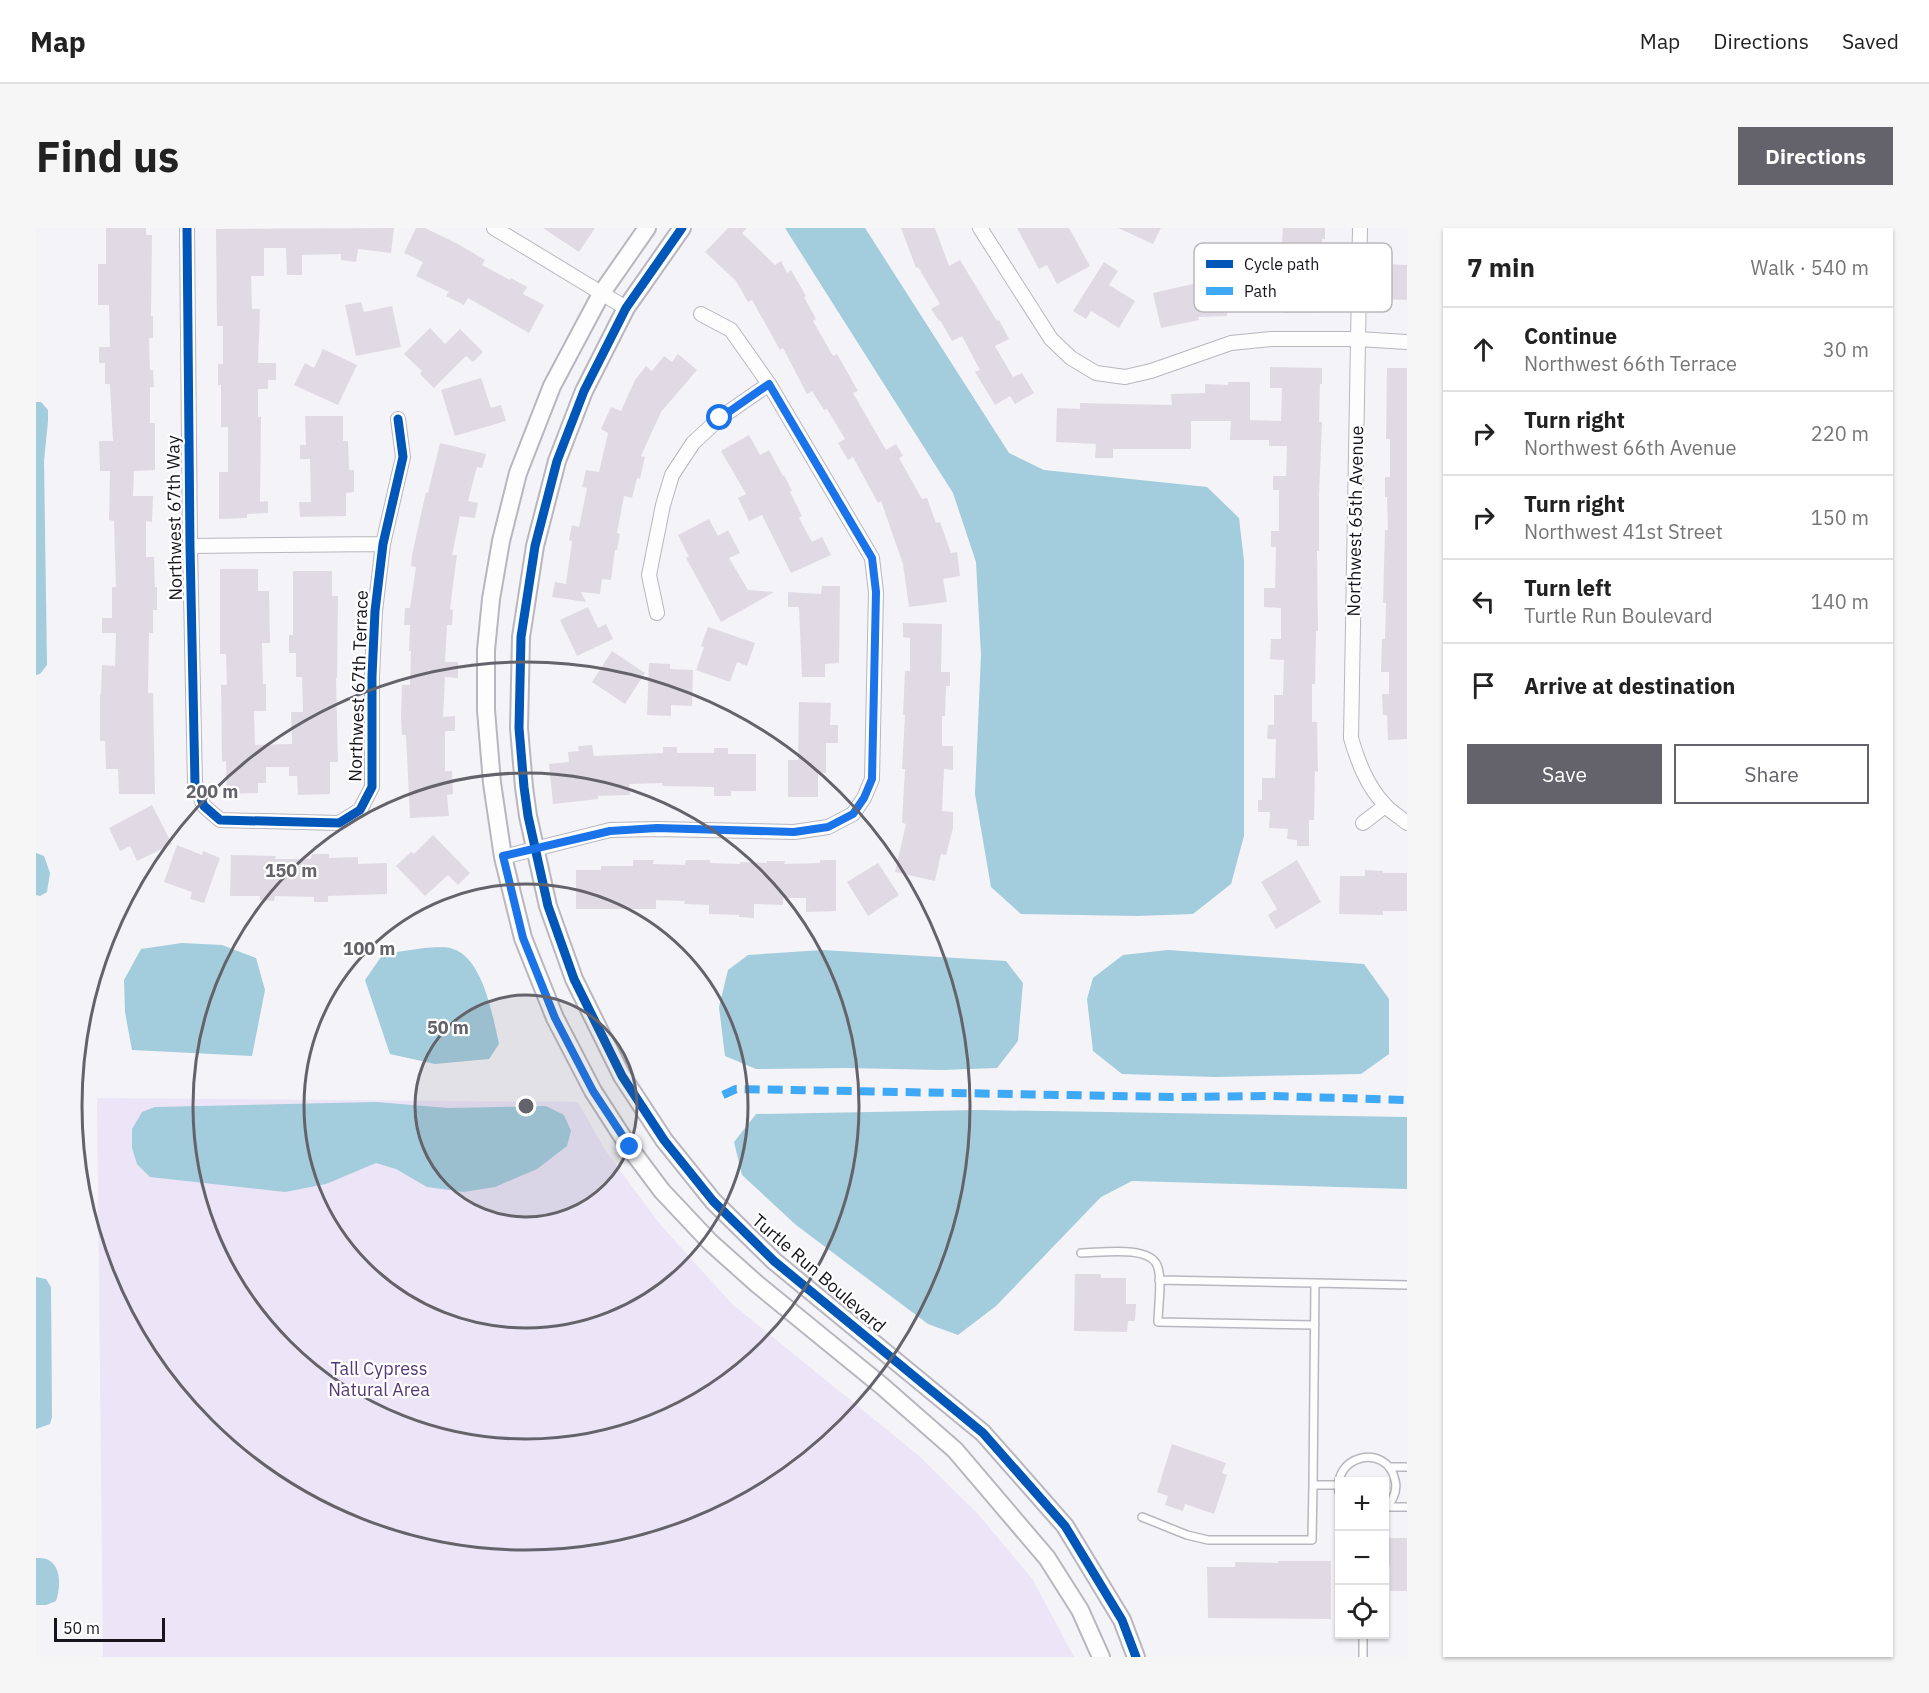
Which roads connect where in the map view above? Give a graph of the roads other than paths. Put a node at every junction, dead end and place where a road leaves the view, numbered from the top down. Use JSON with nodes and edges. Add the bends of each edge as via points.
{"nodes":[{"id":1,"x":187,"y":228,"type":"edge"},
{"id":2,"x":647,"y":228,"type":"edge"},
{"id":3,"x":682,"y":228,"type":"edge"},
{"id":4,"x":980,"y":228,"type":"edge"},
{"id":5,"x":1360,"y":228,"type":"edge"},
{"id":6,"x":500,"y":230,"type":"edge"},
{"id":7,"x":1360,"y":243,"type":"edge"},
{"id":8,"x":601,"y":294,"type":"junction"},
{"id":9,"x":626,"y":308,"type":"junction"},
{"id":10,"x":1358,"y":312,"type":"edge"},
{"id":11,"x":701,"y":314,"type":"dead end"},
{"id":12,"x":1358,"y":339,"type":"junction"},
{"id":13,"x":1407,"y":342,"type":"edge"},
{"id":14,"x":769,"y":384,"type":"junction"},
{"id":15,"x":398,"y":419,"type":"dead end"},
{"id":16,"x":383,"y":544,"type":"junction"},
{"id":17,"x":190,"y":546,"type":"junction"},
{"id":18,"x":657,"y":613,"type":"dead end"},
{"id":19,"x":204,"y":806,"type":"joint"},
{"id":20,"x":1385,"y":806,"type":"junction"},
{"id":21,"x":1363,"y":823,"type":"dead end"},
{"id":22,"x":1407,"y":823,"type":"edge"},
{"id":23,"x":536,"y":848,"type":"junction"},
{"id":24,"x":503,"y":856,"type":"junction"},
{"id":25,"x":1081,"y":1253,"type":"dead end"},
{"id":26,"x":1159,"y":1280,"type":"junction"},
{"id":27,"x":1315,"y":1283,"type":"junction"},
{"id":28,"x":1407,"y":1285,"type":"edge"},
{"id":29,"x":1315,"y":1325,"type":"junction"},
{"id":30,"x":1389,"y":1467,"type":"junction"},
{"id":31,"x":1407,"y":1467,"type":"edge"},
{"id":32,"x":1340,"y":1477,"type":"edge"},
{"id":33,"x":1313,"y":1485,"type":"junction"},
{"id":34,"x":1335,"y":1485,"type":"edge"},
{"id":35,"x":1389,"y":1504,"type":"edge"},
{"id":36,"x":1407,"y":1507,"type":"edge"},
{"id":37,"x":1389,"y":1508,"type":"edge"},
{"id":38,"x":1142,"y":1517,"type":"dead end"},
{"id":39,"x":1363,"y":1639,"type":"edge"},
{"id":40,"x":1101,"y":1657,"type":"edge"},
{"id":41,"x":1136,"y":1657,"type":"edge"},
{"id":42,"x":1363,"y":1657,"type":"edge"}],
"edges":[{"from":1,"to":17,"type":"street","name":"Northwest 67th Way"},
{"from":2,"to":8,"type":"street"},
{"from":3,"to":9,"type":"street","name":"Turtle Run Boulevard"},
{"from":4,"to":12,"type":"street","via":[[1051,339],[1071,358],[1096,373],[1125,377],[1231,343]]},
{"from":5,"to":7,"type":"street","name":"Northwest 65th Avenue"},
{"from":6,"to":8,"type":"street"},
{"from":8,"to":9,"type":"street"},
{"from":8,"to":24,"type":"street","via":[[552,386],[518,473],[501,541],[486,650],[486,710]]},
{"from":9,"to":23,"type":"street","name":"Turtle Run Boulevard","via":[[573,419],[535,546],[521,637],[519,728],[524,788]]},
{"from":10,"to":12,"type":"street","name":"Northwest 65th Avenue"},
{"from":11,"to":14,"type":"street","via":[[731,330]]},
{"from":12,"to":13,"type":"street"},
{"from":12,"to":20,"type":"street","name":"Northwest 65th Avenue","via":[[1351,738],[1366,779]]},
{"from":14,"to":18,"type":"street","via":[[720,418],[693,443],[672,475],[649,575]]},
{"from":14,"to":23,"type":"street","via":[[872,558],[876,592],[872,779],[864,798],[853,814],[828,827],[794,832],[657,828],[610,831]]},
{"from":15,"to":16,"type":"street","name":"Northwest 67th Terrace","via":[[403,457]]},
{"from":16,"to":17,"type":"street"},
{"from":16,"to":19,"type":"street","name":"Northwest 67th Terrace","via":[[372,676],[372,787],[360,810],[339,823],[244,821],[220,820]]},
{"from":17,"to":19,"type":"street","name":"Northwest 67th Way","via":[[195,784]]},
{"from":20,"to":21,"type":"street"},
{"from":20,"to":22,"type":"street","name":"Northwest 65th Avenue"},
{"from":23,"to":24,"type":"street"},
{"from":23,"to":41,"type":"street","name":"Turtle Run Boulevard","via":[[548,906],[574,979],[622,1076],[664,1140],[713,1200],[774,1261],[983,1433],[1065,1526],[1122,1620]]},
{"from":24,"to":40,"type":"street","via":[[523,938],[555,1018],[593,1091],[656,1182],[718,1249],[757,1284],[955,1450],[1047,1558],[1080,1610]]},
{"from":25,"to":26,"type":"lane","via":[[1138,1252],[1157,1264]]},
{"from":26,"to":27,"type":"lane"},
{"from":26,"to":29,"type":"lane","via":[[1158,1322]]},
{"from":27,"to":28,"type":"lane"},
{"from":27,"to":29,"type":"lane"},
{"from":29,"to":33,"type":"lane"},
{"from":30,"to":31,"type":"lane"},
{"from":30,"to":32,"type":"lane","via":[[1381,1460],[1362,1457],[1352,1460]]},
{"from":30,"to":35,"type":"lane","via":[[1396,1485]]},
{"from":33,"to":34,"type":"lane"},
{"from":33,"to":38,"type":"lane","via":[[1312,1540],[1208,1540]]},
{"from":36,"to":37,"type":"lane"},
{"from":39,"to":42,"type":"lane"}]}
